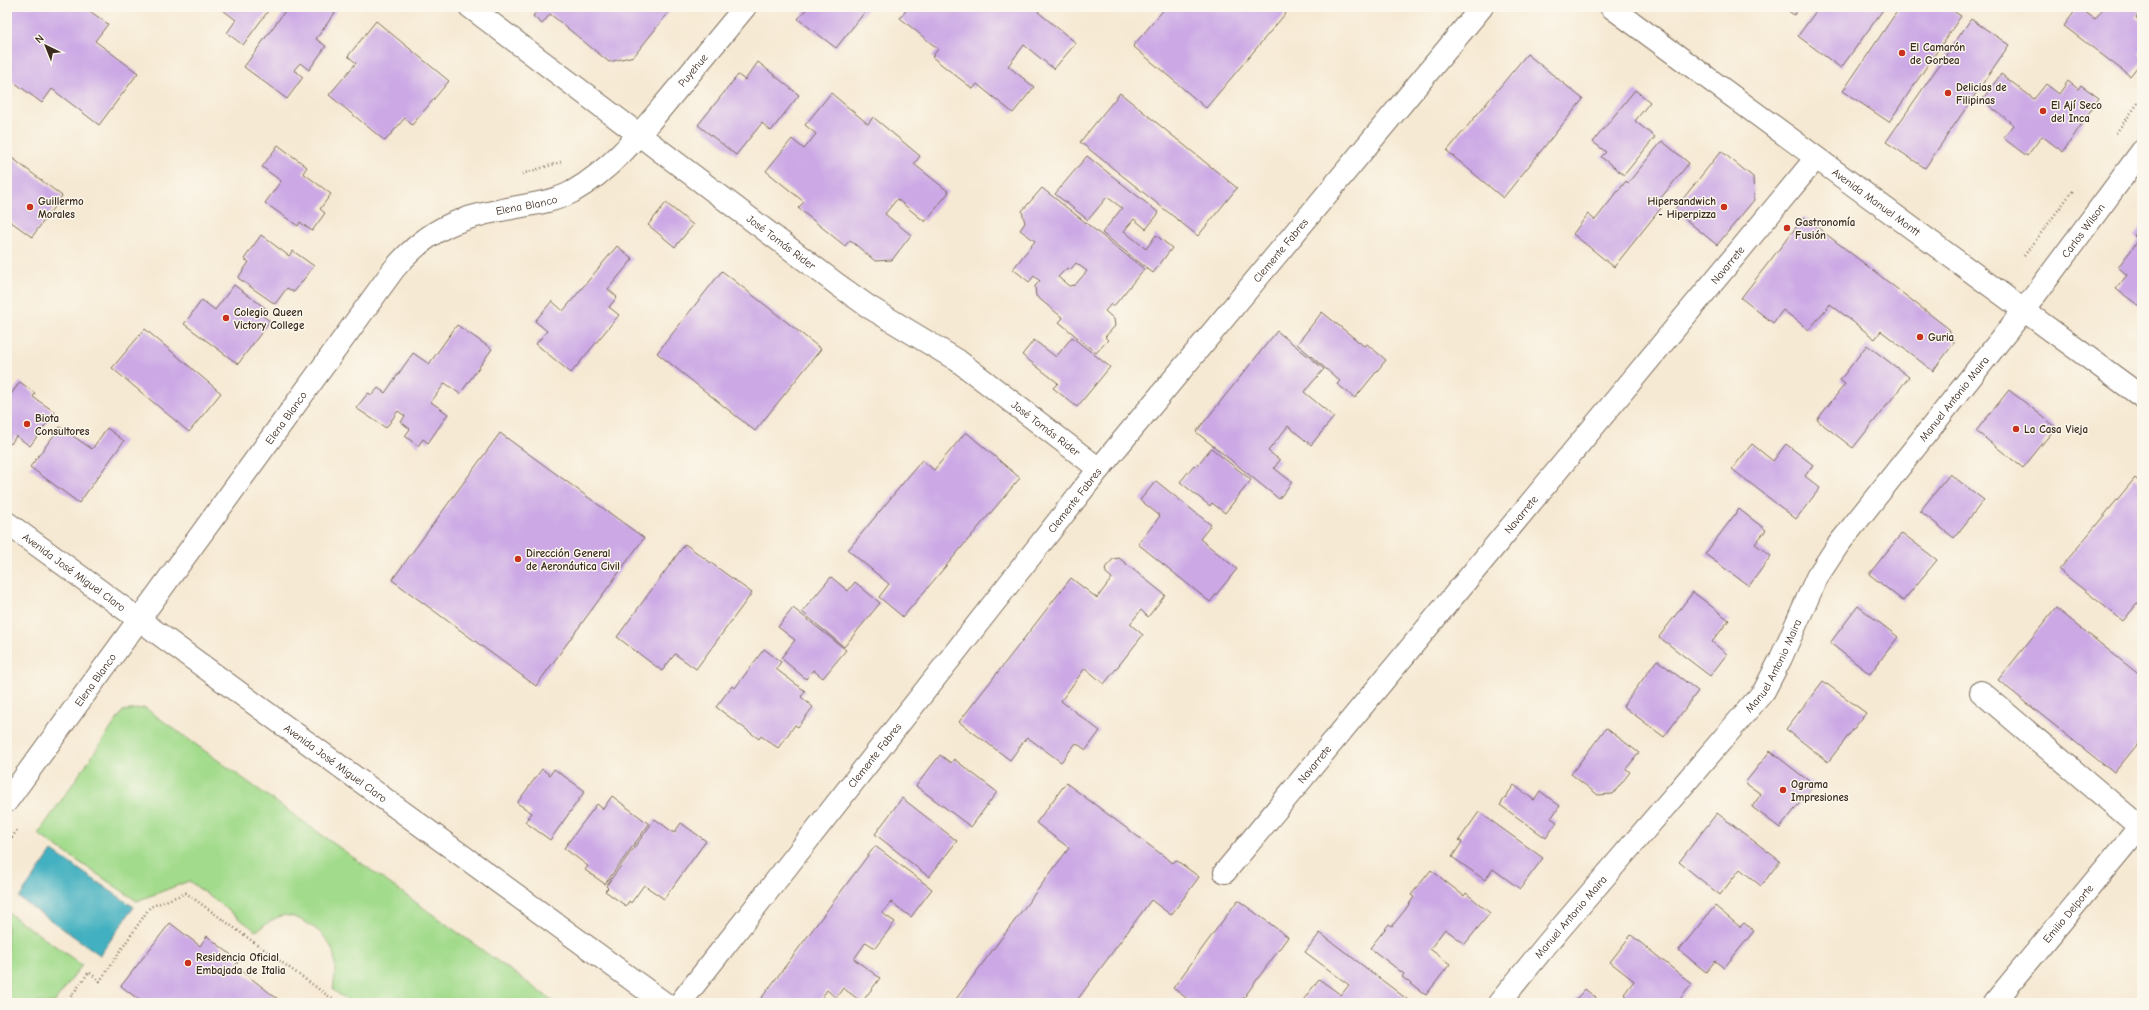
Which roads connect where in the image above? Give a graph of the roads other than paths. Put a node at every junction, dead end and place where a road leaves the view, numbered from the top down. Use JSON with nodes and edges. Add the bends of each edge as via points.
{"nodes":[{"id":1,"x":470,"y":7,"type":"edge"},
{"id":2,"x":745,"y":7,"type":"edge"},
{"id":3,"x":1482,"y":7,"type":"edge"},
{"id":4,"x":1611,"y":7,"type":"edge"},
{"id":5,"x":640,"y":134,"type":"junction"},
{"id":6,"x":2142,"y":151,"type":"edge"},
{"id":7,"x":1816,"y":158,"type":"junction"},
{"id":8,"x":2024,"y":310,"type":"junction"},
{"id":9,"x":2142,"y":397,"type":"edge"},
{"id":10,"x":1099,"y":469,"type":"junction"},
{"id":11,"x":7,"y":523,"type":"edge"},
{"id":12,"x":138,"y":618,"type":"junction"},
{"id":13,"x":1981,"y":692,"type":"dead end"},
{"id":14,"x":7,"y":801,"type":"edge"},
{"id":15,"x":2141,"y":826,"type":"edge"},
{"id":16,"x":1225,"y":872,"type":"dead end"},
{"id":17,"x":664,"y":1003,"type":"edge"},
{"id":18,"x":680,"y":1003,"type":"edge"},
{"id":19,"x":1499,"y":1003,"type":"edge"},
{"id":20,"x":1994,"y":1003,"type":"edge"}],
"edges":[{"from":1,"to":5,"type":"street","name":"José Tomás Rider"},
{"from":2,"to":5,"type":"street","name":"Puyehue"},
{"from":3,"to":10,"type":"street","name":"Clemente Fabres"},
{"from":4,"to":7,"type":"street","name":"Avenida Manuel Montt"},
{"from":5,"to":10,"type":"street","name":"José Tomás Rider","via":[[838,285],[869,307],[957,360]]},
{"from":5,"to":12,"type":"street","name":"Elena Blanco","via":[[607,167],[570,193],[451,222],[410,250]]},
{"from":6,"to":8,"type":"street","name":"Carlos Wilson"},
{"from":7,"to":8,"type":"street","name":"Avenida Manuel Montt"},
{"from":7,"to":16,"type":"street","name":"Navarrete"},
{"from":8,"to":9,"type":"street","name":"Avenida Manuel Montt"},
{"from":8,"to":19,"type":"street","name":"Manuel Antonio Maira","via":[[1838,545],[1818,577],[1764,691]]},
{"from":10,"to":18,"type":"street","name":"Clemente Fabres"},
{"from":11,"to":12,"type":"street","name":"Avenida José Miguel Claro"},
{"from":12,"to":14,"type":"street","name":"Elena Blanco"},
{"from":12,"to":17,"type":"street","name":"Avenida José Miguel Claro"},
{"from":13,"to":15,"type":"street"},
{"from":15,"to":20,"type":"street","name":"Emilio Delporte"}]}
